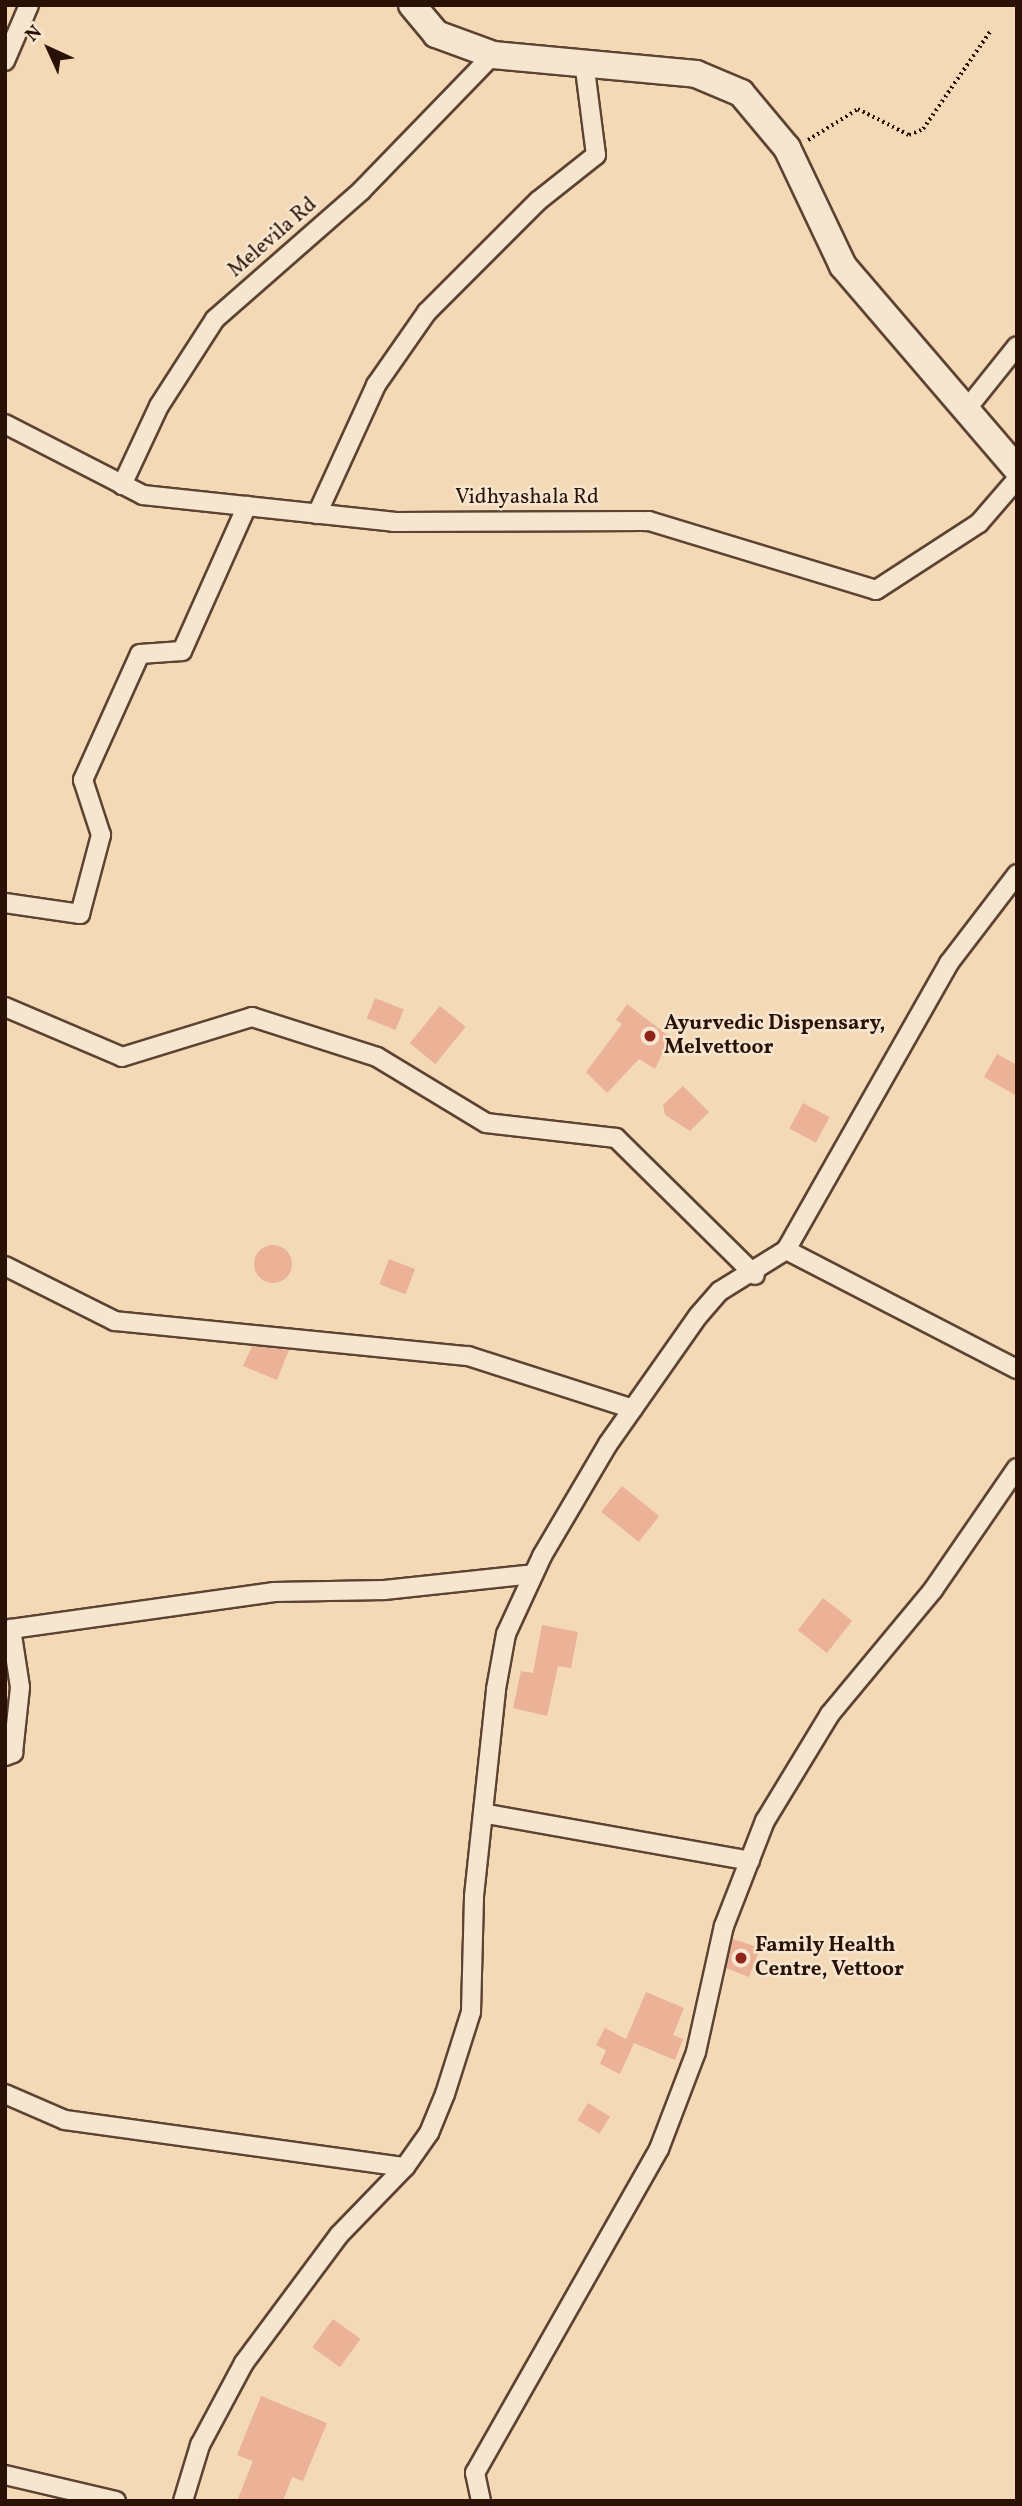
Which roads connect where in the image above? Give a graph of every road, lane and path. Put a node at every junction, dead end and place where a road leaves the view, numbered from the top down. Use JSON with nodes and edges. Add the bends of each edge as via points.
{"nodes":[{"id":1,"x":29,"y":5,"type":"edge"},
{"id":2,"x":412,"y":5,"type":"edge"},
{"id":3,"x":991,"y":30,"type":"dead end"},
{"id":4,"x":493,"y":55,"type":"junction"},
{"id":5,"x":5,"y":61,"type":"edge"},
{"id":6,"x":584,"y":61,"type":"junction"},
{"id":7,"x":789,"y":153,"type":"junction"},
{"id":8,"x":1017,"y":346,"type":"edge"},
{"id":9,"x":965,"y":411,"type":"junction"},
{"id":10,"x":5,"y":424,"type":"edge"},
{"id":11,"x":1017,"y":469,"type":"edge"},
{"id":12,"x":1017,"y":479,"type":"edge"},
{"id":13,"x":122,"y":485,"type":"junction"},
{"id":14,"x":247,"y":506,"type":"junction"},
{"id":15,"x":317,"y":514,"type":"junction"},
{"id":16,"x":1017,"y":874,"type":"edge"},
{"id":17,"x":5,"y":903,"type":"edge"},
{"id":18,"x":5,"y":1007,"type":"edge"},
{"id":19,"x":786,"y":1250,"type":"junction"},
{"id":20,"x":5,"y":1266,"type":"edge"},
{"id":21,"x":755,"y":1275,"type":"junction"},
{"id":22,"x":1017,"y":1369,"type":"edge"},
{"id":23,"x":633,"y":1409,"type":"junction"},
{"id":24,"x":1017,"y":1468,"type":"edge"},
{"id":25,"x":533,"y":1574,"type":"junction"},
{"id":26,"x":5,"y":1756,"type":"edge"},
{"id":27,"x":487,"y":1814,"type":"junction"},
{"id":28,"x":750,"y":1861,"type":"junction"},
{"id":29,"x":5,"y":2094,"type":"edge"},
{"id":30,"x":405,"y":2167,"type":"junction"},
{"id":31,"x":5,"y":2475,"type":"edge"},
{"id":32,"x":116,"y":2501,"type":"edge"},
{"id":33,"x":183,"y":2501,"type":"edge"},
{"id":34,"x":481,"y":2501,"type":"edge"}],
"edges":[{"from":1,"to":5,"type":"street"},
{"from":2,"to":4,"type":"main road","via":[[436,34]]},
{"from":3,"to":7,"type":"path","via":[[923,129],[909,135],[858,108]]},
{"from":4,"to":6,"type":"main road"},
{"from":4,"to":13,"type":"street","name":"Melevila Rd","via":[[361,191],[215,319],[159,406]]},
{"from":6,"to":7,"type":"main road","via":[[696,74],[730,88]]},
{"from":6,"to":15,"type":"street","via":[[596,155],[538,201],[428,312],[376,385]]},
{"from":7,"to":9,"type":"main road","via":[[843,266]]},
{"from":8,"to":9,"type":"street"},
{"from":9,"to":11,"type":"main road"},
{"from":10,"to":13,"type":"street","name":"Vidhyashala Rd"},
{"from":12,"to":15,"type":"street","name":"Vidhyashala Rd","via":[[979,523],[876,590],[649,521],[394,522]]},
{"from":13,"to":14,"type":"street","name":"Vidhyashala Rd","via":[[143,495]]},
{"from":14,"to":15,"type":"street","name":"Vidhyashala Rd"},
{"from":14,"to":17,"type":"street","via":[[182,651],[140,654],[83,780],[101,835],[80,914]]},
{"from":16,"to":19,"type":"street","via":[[949,963]]},
{"from":18,"to":21,"type":"street","via":[[122,1057],[252,1017],[377,1056],[486,1123],[616,1138]]},
{"from":19,"to":21,"type":"street"},
{"from":19,"to":22,"type":"street"},
{"from":20,"to":23,"type":"street","via":[[115,1321],[468,1356]]},
{"from":21,"to":23,"type":"street","via":[[720,1291],[705,1307]]},
{"from":23,"to":25,"type":"street"},
{"from":24,"to":28,"type":"street","via":[[933,1590],[830,1714],[765,1821]]},
{"from":25,"to":26,"type":"street","via":[[384,1590],[274,1592],[11,1629],[20,1687],[13,1753]]},
{"from":25,"to":27,"type":"street","via":[[506,1634],[484,1777]]},
{"from":27,"to":28,"type":"street"},
{"from":27,"to":30,"type":"street","via":[[474,1896],[471,2012],[429,2133]]},
{"from":28,"to":34,"type":"street","via":[[724,1926],[696,2052],[659,2150],[475,2473]]},
{"from":29,"to":30,"type":"street","via":[[65,2120]]},
{"from":30,"to":33,"type":"street","via":[[339,2235],[244,2363],[200,2445]]},
{"from":31,"to":32,"type":"street"}]}
